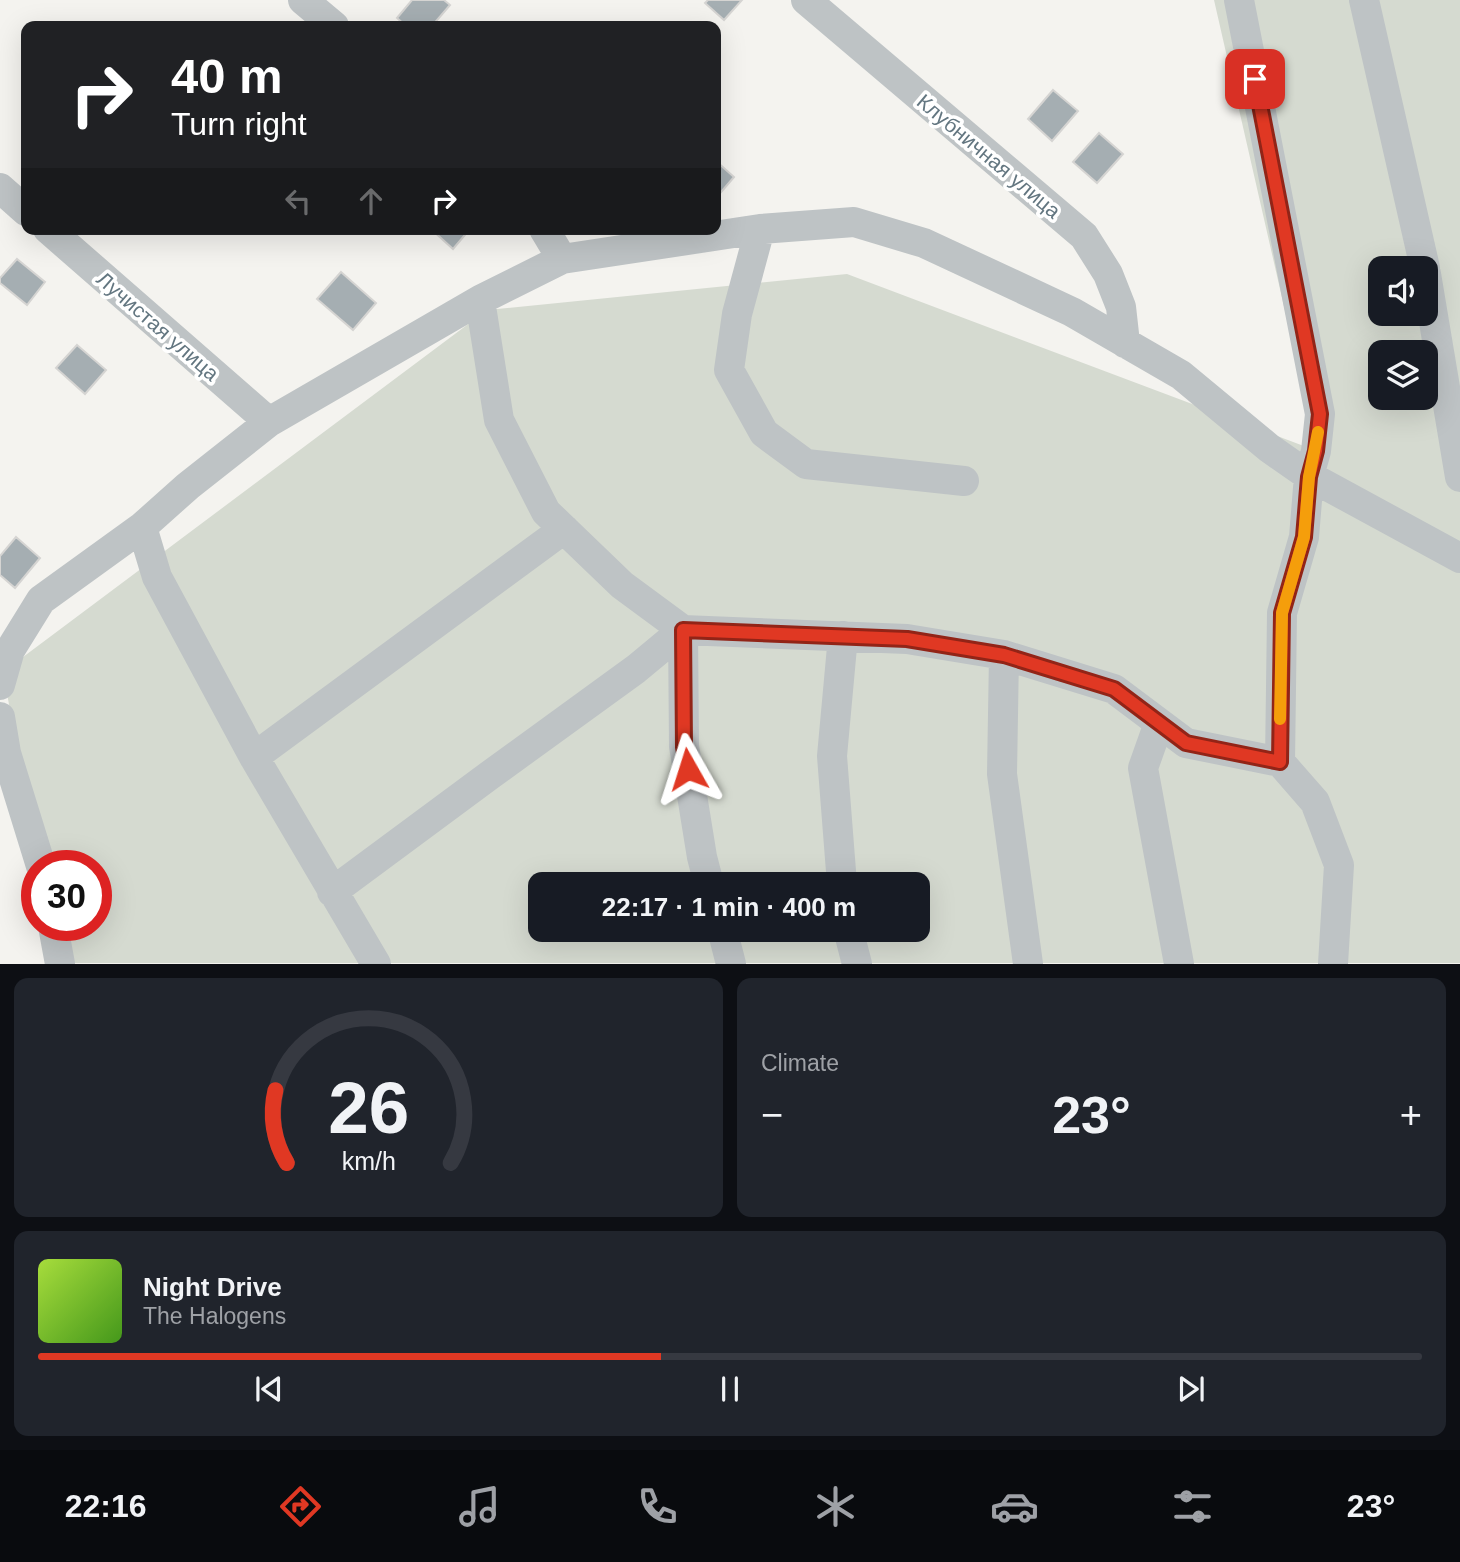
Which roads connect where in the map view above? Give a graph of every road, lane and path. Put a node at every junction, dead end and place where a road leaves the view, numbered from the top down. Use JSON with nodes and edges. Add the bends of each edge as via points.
{"nodes":[{"id":1,"x":303,"y":0,"type":"edge"},
{"id":2,"x":806,"y":0,"type":"edge"},
{"id":3,"x":1239,"y":0,"type":"edge"},
{"id":4,"x":1364,"y":0,"type":"edge"},
{"id":5,"x":328,"y":21,"type":"edge"},
{"id":6,"x":0,"y":188,"type":"edge"},
{"id":7,"x":21,"y":207,"type":"edge"},
{"id":8,"x":760,"y":229,"type":"junction"},
{"id":9,"x":55,"y":235,"type":"edge"},
{"id":10,"x":548,"y":235,"type":"edge"},
{"id":11,"x":720,"y":235,"type":"edge"},
{"id":12,"x":721,"y":235,"type":"edge"},
{"id":13,"x":1422,"y":256,"type":"edge"},
{"id":14,"x":562,"y":259,"type":"junction"},
{"id":15,"x":480,"y":300,"type":"junction"},
{"id":16,"x":1435,"y":326,"type":"edge"},
{"id":17,"x":1125,"y":343,"type":"junction"},
{"id":18,"x":269,"y":422,"type":"junction"},
{"id":19,"x":1309,"y":477,"type":"junction"},
{"id":20,"x":1460,"y":477,"type":"edge"},
{"id":21,"x":964,"y":481,"type":"dead end"},
{"id":22,"x":142,"y":527,"type":"junction"},
{"id":23,"x":564,"y":529,"type":"junction"},
{"id":24,"x":1460,"y":558,"type":"edge"},
{"id":25,"x":683,"y":630,"type":"junction"},
{"id":26,"x":843,"y":636,"type":"junction"},
{"id":27,"x":5,"y":646,"type":"edge"},
{"id":28,"x":1004,"y":655,"type":"junction"},
{"id":29,"x":0,"y":685,"type":"edge"},
{"id":30,"x":0,"y":717,"type":"edge"},
{"id":31,"x":1159,"y":723,"type":"junction"},
{"id":32,"x":254,"y":757,"type":"junction"},
{"id":33,"x":1280,"y":762,"type":"junction"},
{"id":34,"x":36,"y":850,"type":"edge"},
{"id":35,"x":706,"y":872,"type":"edge"},
{"id":36,"x":841,"y":872,"type":"edge"},
{"id":37,"x":332,"y":892,"type":"junction"},
{"id":38,"x":55,"y":941,"type":"edge"},
{"id":39,"x":725,"y":942,"type":"edge"},
{"id":40,"x":851,"y":942,"type":"edge"},
{"id":41,"x":60,"y":964,"type":"edge"},
{"id":42,"x":376,"y":964,"type":"edge"},
{"id":43,"x":731,"y":964,"type":"edge"},
{"id":44,"x":857,"y":964,"type":"edge"},
{"id":45,"x":1028,"y":964,"type":"edge"},
{"id":46,"x":1179,"y":964,"type":"edge"},
{"id":47,"x":1333,"y":964,"type":"edge"}],
"edges":[{"from":1,"to":5,"type":"street"},
{"from":2,"to":17,"type":"street","name":"Клубничная улица","via":[[1084,236],[1108,274],[1121,307]]},
{"from":3,"to":19,"type":"street","via":[[1320,414]]},
{"from":4,"to":13,"type":"street"},
{"from":6,"to":7,"type":"street"},
{"from":8,"to":12,"type":"street"},
{"from":8,"to":17,"type":"street","via":[[854,222],[924,243],[1072,312]]},
{"from":8,"to":21,"type":"street","via":[[737,314],[729,370],[764,433],[806,464]]},
{"from":9,"to":18,"type":"street","name":"Лучистая улица"},
{"from":10,"to":14,"type":"street"},
{"from":11,"to":14,"type":"street"},
{"from":14,"to":15,"type":"street"},
{"from":15,"to":18,"type":"street"},
{"from":15,"to":23,"type":"street","via":[[499,420],[546,512]]},
{"from":16,"to":20,"type":"street"},
{"from":17,"to":19,"type":"street","via":[[1181,375]]},
{"from":18,"to":22,"type":"street"},
{"from":19,"to":24,"type":"street"},
{"from":19,"to":33,"type":"street","via":[[1304,537],[1282,613]]},
{"from":22,"to":27,"type":"street","via":[[41,600]]},
{"from":22,"to":32,"type":"street","via":[[157,577]]},
{"from":23,"to":25,"type":"street","via":[[622,585]]},
{"from":23,"to":32,"type":"street"},
{"from":25,"to":26,"type":"street"},
{"from":25,"to":35,"type":"street","via":[[684,747]]},
{"from":25,"to":37,"type":"street","via":[[636,670]]},
{"from":26,"to":28,"type":"street","via":[[907,639]]},
{"from":26,"to":36,"type":"street","via":[[832,756]]},
{"from":27,"to":29,"type":"street"},
{"from":28,"to":31,"type":"street","via":[[1114,689]]},
{"from":28,"to":45,"type":"street","via":[[1002,774]]},
{"from":30,"to":34,"type":"street","via":[[6,753]]},
{"from":31,"to":33,"type":"street","via":[[1186,743]]},
{"from":31,"to":46,"type":"street","via":[[1143,768]]},
{"from":32,"to":37,"type":"street"},
{"from":33,"to":47,"type":"street","via":[[1315,802],[1339,865]]},
{"from":37,"to":42,"type":"street"},
{"from":38,"to":41,"type":"street"},
{"from":39,"to":43,"type":"street"},
{"from":40,"to":44,"type":"street"}]}
